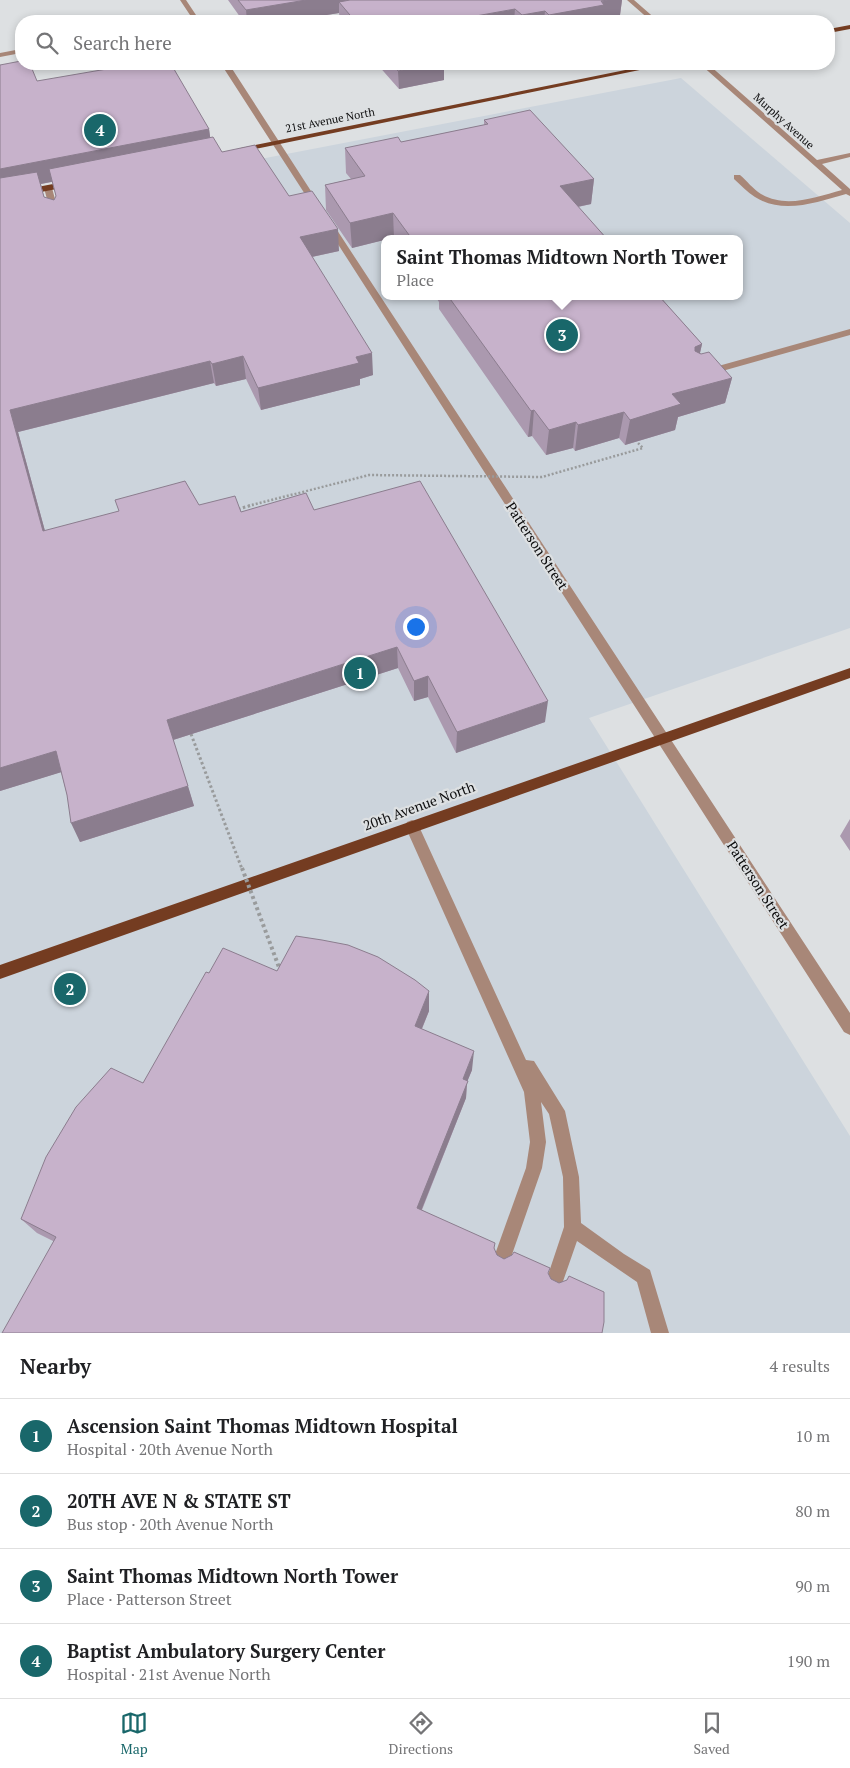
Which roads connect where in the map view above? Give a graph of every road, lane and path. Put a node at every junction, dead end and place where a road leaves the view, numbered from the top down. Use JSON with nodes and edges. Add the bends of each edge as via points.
{"nodes":[{"id":1,"x":183,"y":0,"type":"edge"},
{"id":2,"x":630,"y":0,"type":"edge"},
{"id":3,"x":368,"y":12,"type":"edge"},
{"id":4,"x":193,"y":15,"type":"edge"},
{"id":5,"x":350,"y":15,"type":"edge"},
{"id":6,"x":648,"y":15,"type":"edge"},
{"id":7,"x":850,"y":27,"type":"edge"},
{"id":8,"x":835,"y":30,"type":"edge"},
{"id":9,"x":15,"y":52,"type":"edge"},
{"id":10,"x":0,"y":55,"type":"edge"},
{"id":11,"x":229,"y":70,"type":"edge"},
{"id":12,"x":634,"y":70,"type":"edge"},
{"id":13,"x":711,"y":70,"type":"edge"},
{"id":14,"x":276,"y":142,"type":"junction"},
{"id":15,"x":228,"y":152,"type":"edge"},
{"id":16,"x":850,"y":155,"type":"edge"},
{"id":17,"x":814,"y":163,"type":"junction"},
{"id":18,"x":737,"y":177,"type":"dead end"},
{"id":19,"x":76,"y":182,"type":"edge"},
{"id":20,"x":48,"y":188,"type":"junction"},
{"id":21,"x":849,"y":192,"type":"edge"},
{"id":22,"x":0,"y":197,"type":"edge"},
{"id":23,"x":56,"y":218,"type":"edge"},
{"id":24,"x":850,"y":332,"type":"edge"},
{"id":25,"x":695,"y":375,"type":"edge"},
{"id":26,"x":637,"y":442,"type":"edge"},
{"id":27,"x":237,"y":509,"type":"edge"},
{"id":28,"x":850,"y":673,"type":"edge"},
{"id":29,"x":191,"y":734,"type":"edge"},
{"id":30,"x":662,"y":738,"type":"junction"},
{"id":31,"x":412,"y":826,"type":"junction"},
{"id":32,"x":0,"y":972,"type":"edge"},
{"id":33,"x":282,"y":975,"type":"edge"},
{"id":34,"x":850,"y":1027,"type":"edge"},
{"id":35,"x":507,"y":1034,"type":"junction"},
{"id":36,"x":573,"y":1227,"type":"junction"},
{"id":37,"x":502,"y":1260,"type":"edge"},
{"id":38,"x":554,"y":1284,"type":"edge"},
{"id":39,"x":660,"y":1333,"type":"edge"}],
"edges":[{"from":1,"to":4,"type":"street"},
{"from":2,"to":6,"type":"street"},
{"from":3,"to":5,"type":"street"},
{"from":7,"to":8,"type":"main road"},
{"from":9,"to":10,"type":"street"},
{"from":11,"to":14,"type":"street","name":"Patterson Street"},
{"from":12,"to":14,"type":"main road","name":"21st Avenue North"},
{"from":13,"to":17,"type":"street","name":"Murphy Avenue"},
{"from":14,"to":15,"type":"main road","name":"21st Avenue North"},
{"from":14,"to":30,"type":"street","name":"Patterson Street"},
{"from":16,"to":17,"type":"street"},
{"from":17,"to":21,"type":"street","name":"Murphy Avenue"},
{"from":18,"to":21,"type":"street","via":[[758,196],[779,204]]},
{"from":19,"to":20,"type":"main road"},
{"from":20,"to":22,"type":"main road"},
{"from":20,"to":23,"type":"street"},
{"from":24,"to":25,"type":"street"},
{"from":26,"to":27,"type":"path","bridge":true,"via":[[643,448],[542,477],[369,475]]},
{"from":28,"to":30,"type":"main road","name":"20th Avenue North"},
{"from":29,"to":33,"type":"path","bridge":true},
{"from":30,"to":31,"type":"main road","name":"20th Avenue North"},
{"from":30,"to":34,"type":"street","name":"Patterson Street"},
{"from":31,"to":32,"type":"main road","name":"20th Avenue North"},
{"from":31,"to":35,"type":"street"},
{"from":35,"to":36,"type":"street","via":[[557,1111],[571,1177]]},
{"from":35,"to":37,"type":"street","via":[[532,1091],[538,1142],[528,1188]]},
{"from":36,"to":38,"type":"street"},
{"from":36,"to":39,"type":"street","via":[[644,1276]]}]}
